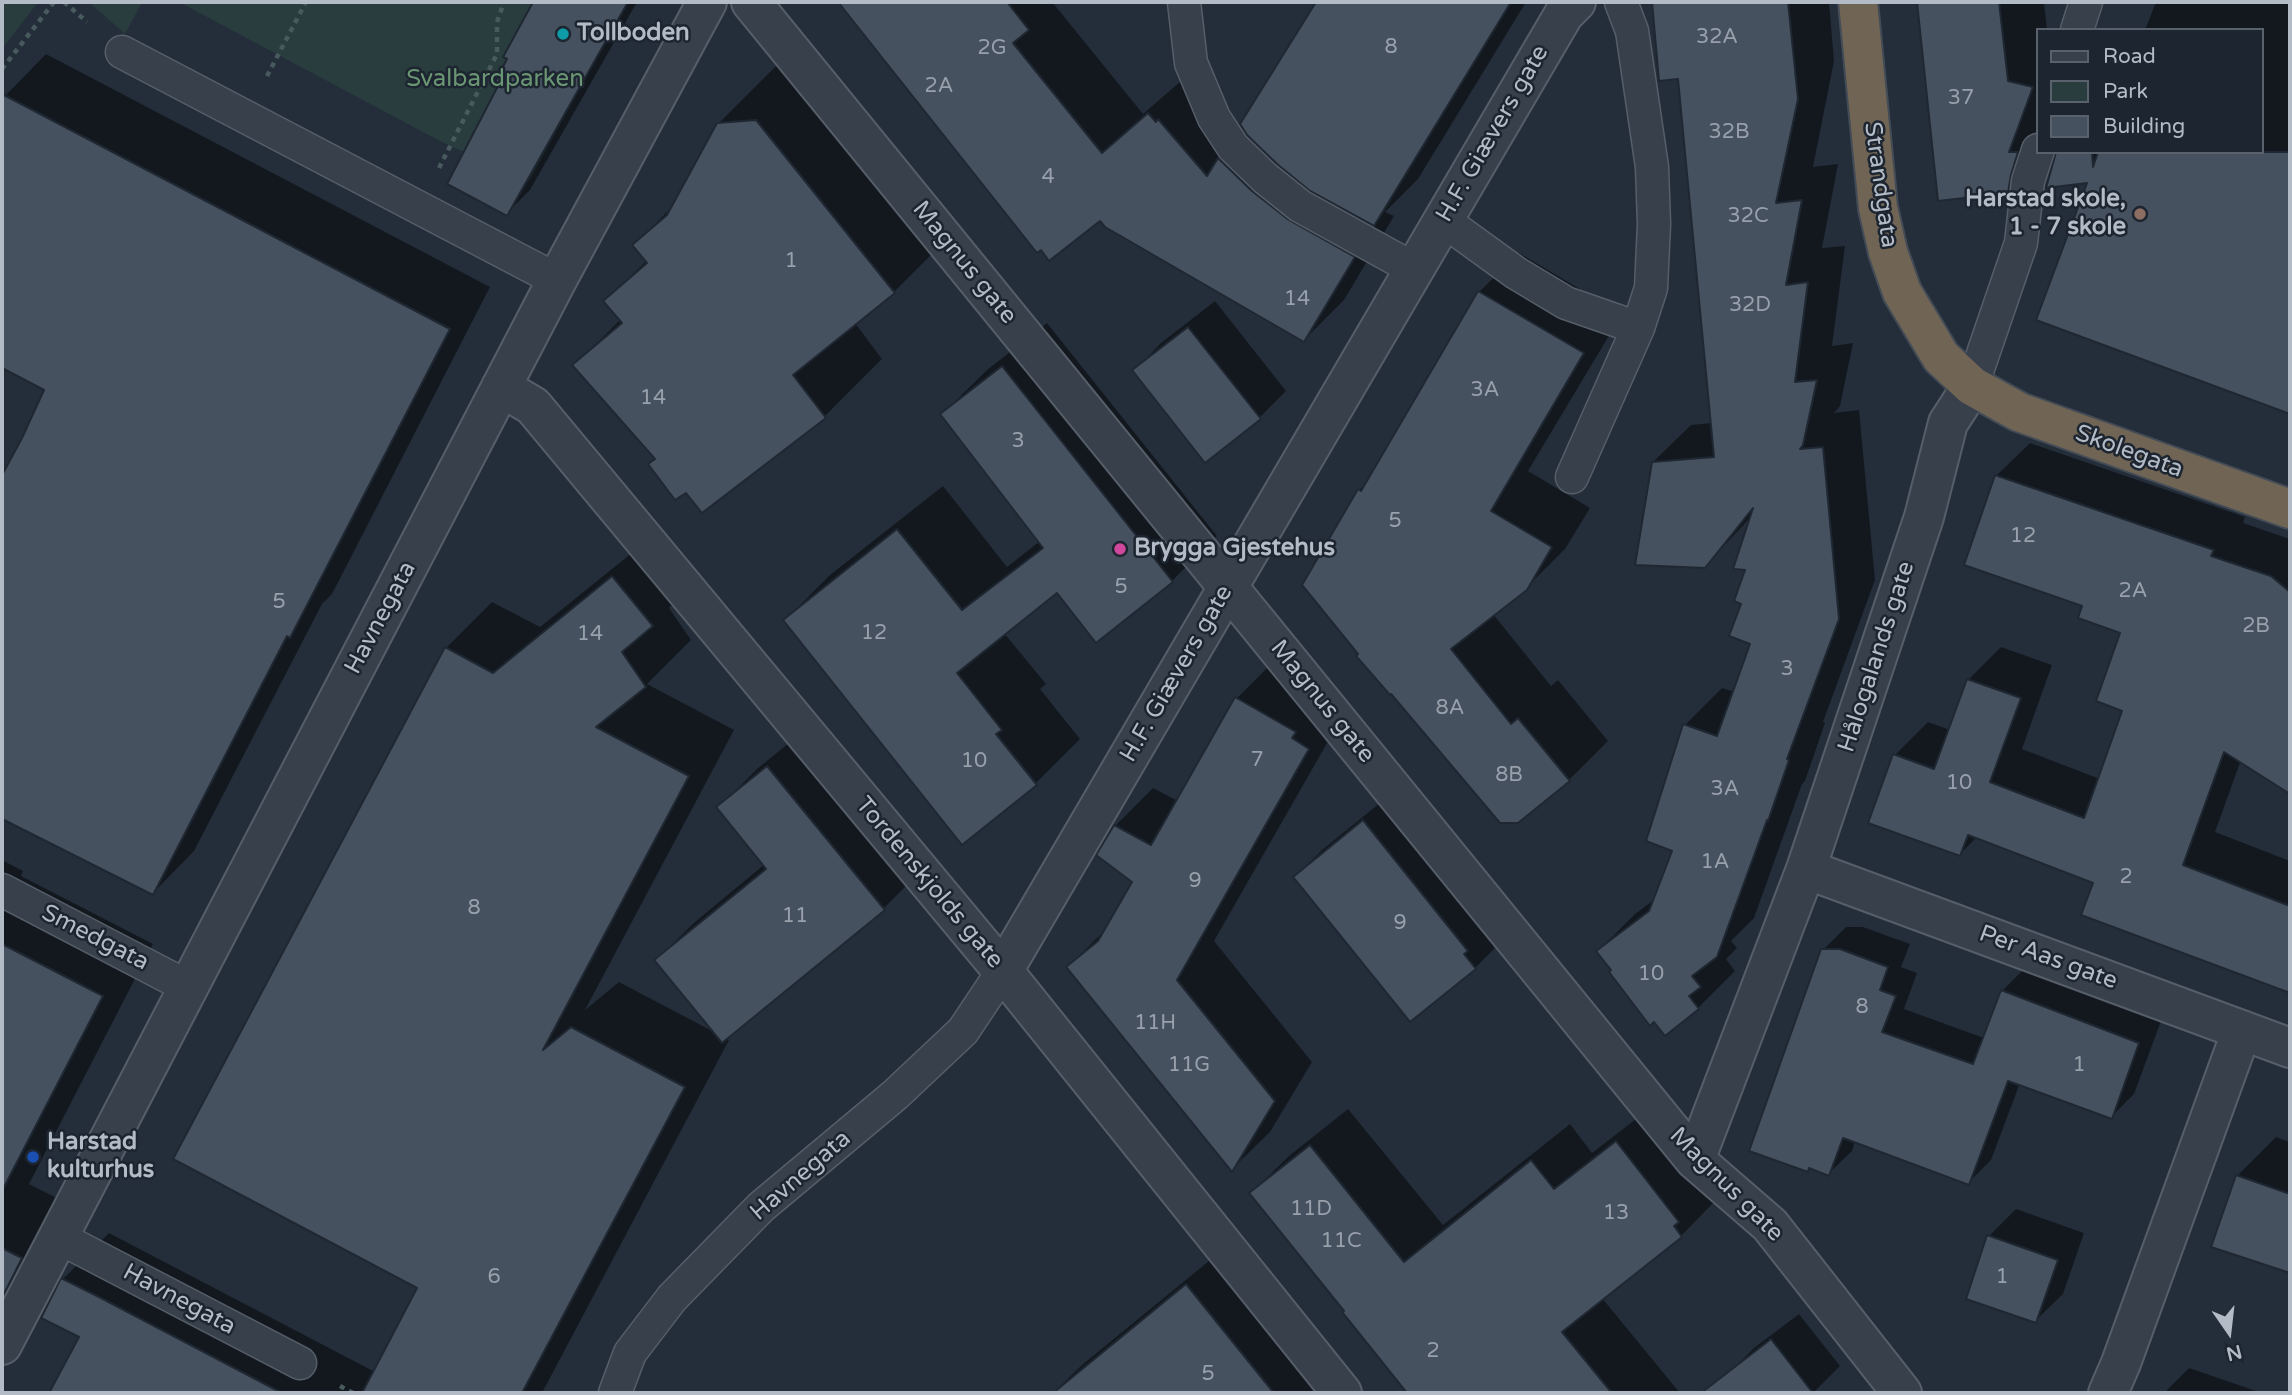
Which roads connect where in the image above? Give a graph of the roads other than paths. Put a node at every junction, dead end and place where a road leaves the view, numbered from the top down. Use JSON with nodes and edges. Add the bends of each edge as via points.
{"nodes":[{"id":1,"x":708,"y":2,"type":"edge"},
{"id":2,"x":751,"y":2,"type":"edge"},
{"id":3,"x":1184,"y":2,"type":"edge"},
{"id":4,"x":1576,"y":2,"type":"edge"},
{"id":5,"x":1621,"y":2,"type":"edge"},
{"id":6,"x":1858,"y":2,"type":"edge"},
{"id":7,"x":2086,"y":2,"type":"edge"},
{"id":8,"x":2078,"y":28,"type":"edge"},
{"id":9,"x":122,"y":52,"type":"dead end"},
{"id":10,"x":2037,"y":154,"type":"edge"},
{"id":11,"x":1443,"y":220,"type":"junction"},
{"id":12,"x":1414,"y":269,"type":"junction"},
{"id":13,"x":557,"y":280,"type":"junction"},
{"id":14,"x":1637,"y":328,"type":"junction"},
{"id":15,"x":1972,"y":386,"type":"junction"},
{"id":16,"x":501,"y":387,"type":"junction"},
{"id":17,"x":1572,"y":477,"type":"dead end"},
{"id":18,"x":2290,"y":509,"type":"edge"},
{"id":19,"x":1228,"y":586,"type":"junction"},
{"id":20,"x":1806,"y":869,"type":"junction"},
{"id":21,"x":2,"y":890,"type":"edge"},
{"id":22,"x":1003,"y":971,"type":"junction"},
{"id":23,"x":188,"y":987,"type":"junction"},
{"id":24,"x":2242,"y":1030,"type":"junction"},
{"id":25,"x":2290,"y":1048,"type":"edge"},
{"id":26,"x":1695,"y":1160,"type":"junction"},
{"id":27,"x":58,"y":1237,"type":"junction"},
{"id":28,"x":2,"y":1345,"type":"edge"},
{"id":29,"x":300,"y":1363,"type":"dead end"},
{"id":30,"x":615,"y":1393,"type":"edge"},
{"id":31,"x":1342,"y":1393,"type":"edge"},
{"id":32,"x":1902,"y":1393,"type":"edge"},
{"id":33,"x":2108,"y":1393,"type":"edge"}],
"edges":[{"from":1,"to":13,"type":"street","name":"Havnegata"},
{"from":2,"to":19,"type":"street","name":"Magnus gate"},
{"from":3,"to":12,"type":"lane","via":[[1191,63],[1214,118],[1233,147],[1300,206]]},
{"from":4,"to":11,"type":"street","name":"H.F. Giævers gate","via":[[1564,14]]},
{"from":5,"to":14,"type":"lane","via":[[1632,31],[1653,167],[1651,288]]},
{"from":6,"to":15,"type":"highway","name":"Strandgata","via":[[1878,208],[1888,252],[1902,292],[1941,357]]},
{"from":7,"to":8,"type":"lane"},
{"from":9,"to":13,"type":"lane"},
{"from":10,"to":15,"type":"lane","name":"Hålogalands gate","via":[[2028,181],[2021,243]]},
{"from":11,"to":12,"type":"street","name":"H.F. Giævers gate"},
{"from":11,"to":14,"type":"lane","via":[[1566,303]]},
{"from":12,"to":19,"type":"street","name":"H.F. Giævers gate"},
{"from":13,"to":16,"type":"street","name":"Havnegata"},
{"from":14,"to":17,"type":"lane"},
{"from":15,"to":18,"type":"highway","name":"Skolegata","via":[[2019,412]]},
{"from":15,"to":20,"type":"street","name":"Hålogalands gate","via":[[1948,423],[1924,517]]},
{"from":16,"to":22,"type":"street","name":"Tordenskjolds gate","via":[[533,406]]},
{"from":16,"to":23,"type":"street","name":"Havnegata"},
{"from":19,"to":22,"type":"street","name":"H.F. Giævers gate"},
{"from":19,"to":26,"type":"street","name":"Magnus gate"},
{"from":20,"to":24,"type":"street","name":"Per Aas gate"},
{"from":20,"to":26,"type":"street","name":"Hålogalands gate"},
{"from":21,"to":23,"type":"lane","name":"Smedgata"},
{"from":22,"to":30,"type":"lane","name":"Havnegata","via":[[963,1031],[895,1095],[761,1207],[672,1298],[630,1353]]},
{"from":22,"to":31,"type":"street","name":"Tordenskjolds gate"},
{"from":23,"to":27,"type":"street","name":"Havnegata"},
{"from":24,"to":25,"type":"street","name":"Per Aas gate"},
{"from":24,"to":33,"type":"street"},
{"from":26,"to":32,"type":"street","name":"Magnus gate","via":[[1770,1225]]},
{"from":27,"to":28,"type":"street","name":"Havnegata"},
{"from":27,"to":29,"type":"lane","name":"Havnegata"}]}
